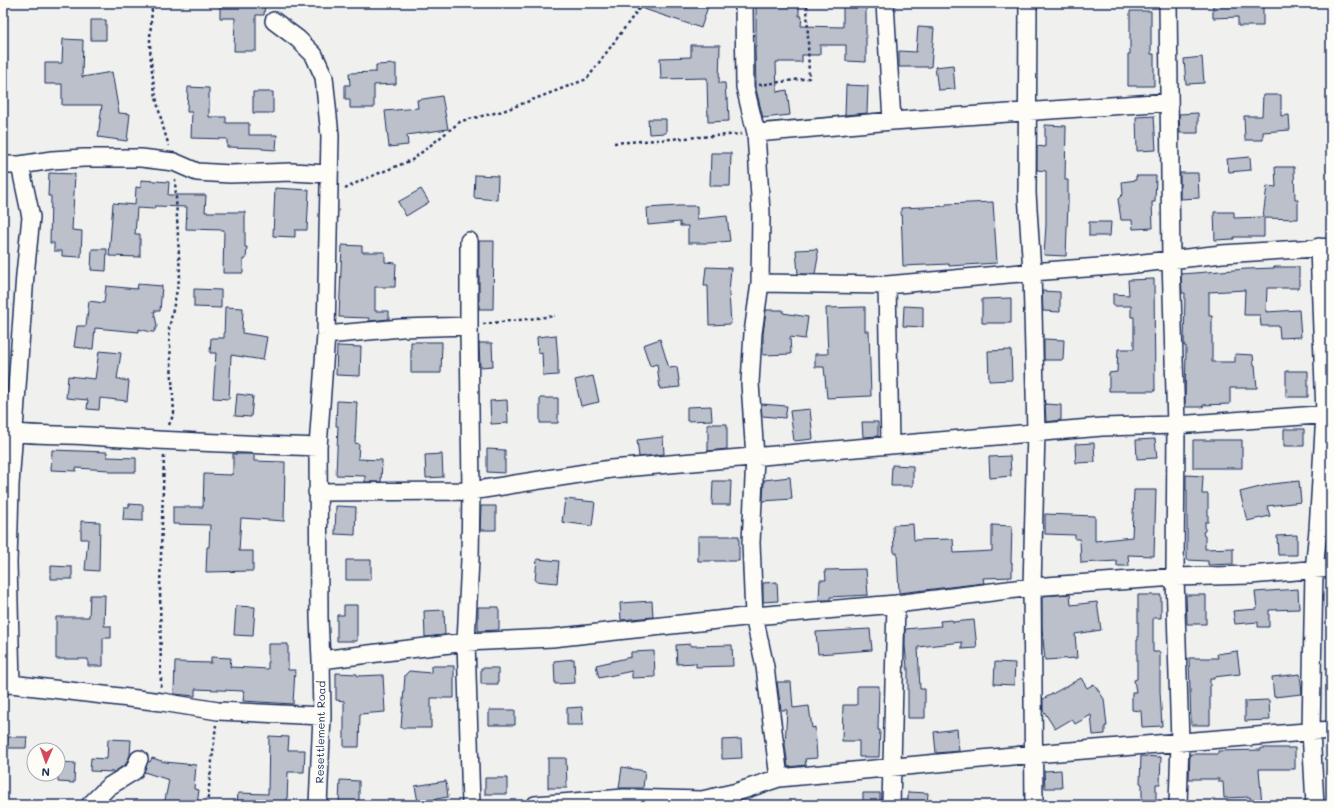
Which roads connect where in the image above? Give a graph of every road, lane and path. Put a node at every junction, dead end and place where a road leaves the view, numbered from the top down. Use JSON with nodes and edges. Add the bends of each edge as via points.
{"nodes":[{"id":1,"x":152,"y":3,"type":"edge"},
{"id":2,"x":643,"y":3,"type":"edge"},
{"id":3,"x":744,"y":3,"type":"edge"},
{"id":4,"x":807,"y":3,"type":"edge"},
{"id":5,"x":885,"y":3,"type":"edge"},
{"id":6,"x":1028,"y":3,"type":"edge"},
{"id":7,"x":1168,"y":3,"type":"edge"},
{"id":8,"x":274,"y":21,"type":"dead end"},
{"id":9,"x":745,"y":87,"type":"junction"},
{"id":10,"x":1169,"y":102,"type":"junction"},
{"id":11,"x":1028,"y":111,"type":"junction"},
{"id":12,"x":892,"y":121,"type":"junction"},
{"id":13,"x":756,"y":133,"type":"junction"},
{"id":14,"x":614,"y":143,"type":"dead end"},
{"id":15,"x":174,"y":162,"type":"junction"},
{"id":16,"x":3,"y":165,"type":"edge"},
{"id":17,"x":20,"y":165,"type":"junction"},
{"id":18,"x":329,"y":174,"type":"junction"},
{"id":19,"x":329,"y":198,"type":"junction"},
{"id":20,"x":469,"y":241,"type":"dead end"},
{"id":21,"x":1325,"y":247,"type":"edge"},
{"id":22,"x":1171,"y":260,"type":"junction"},
{"id":23,"x":1032,"y":272,"type":"junction"},
{"id":24,"x":760,"y":283,"type":"junction"},
{"id":25,"x":887,"y":285,"type":"junction"},
{"id":26,"x":555,"y":316,"type":"dead end"},
{"id":27,"x":469,"y":326,"type":"junction"},
{"id":28,"x":326,"y":335,"type":"junction"},
{"id":29,"x":1328,"y":414,"type":"edge"},
{"id":30,"x":1176,"y":425,"type":"junction"},
{"id":31,"x":8,"y":432,"type":"edge"},
{"id":32,"x":1036,"y":432,"type":"junction"},
{"id":33,"x":890,"y":445,"type":"junction"},
{"id":34,"x":318,"y":447,"type":"junction"},
{"id":35,"x":754,"y":457,"type":"junction"},
{"id":36,"x":471,"y":491,"type":"junction"},
{"id":37,"x":317,"y":492,"type":"junction"},
{"id":38,"x":1331,"y":568,"type":"edge"},
{"id":39,"x":1314,"y":571,"type":"junction"},
{"id":40,"x":1175,"y":577,"type":"junction"},
{"id":41,"x":1032,"y":587,"type":"junction"},
{"id":42,"x":896,"y":604,"type":"junction"},
{"id":43,"x":754,"y":616,"type":"junction"},
{"id":44,"x":466,"y":642,"type":"junction"},
{"id":45,"x":321,"y":660,"type":"junction"},
{"id":46,"x":7,"y":685,"type":"edge"},
{"id":47,"x":218,"y":711,"type":"junction"},
{"id":48,"x":322,"y":716,"type":"junction"},
{"id":49,"x":1331,"y":730,"type":"edge"},
{"id":50,"x":1311,"y":731,"type":"junction"},
{"id":51,"x":1180,"y":742,"type":"junction"},
{"id":52,"x":1034,"y":754,"type":"junction"},
{"id":53,"x":139,"y":759,"type":"dead end"},
{"id":54,"x":891,"y":768,"type":"junction"},
{"id":55,"x":779,"y":778,"type":"junction"},
{"id":56,"x":90,"y":805,"type":"edge"},
{"id":57,"x":207,"y":805,"type":"edge"},
{"id":58,"x":318,"y":805,"type":"edge"},
{"id":59,"x":471,"y":805,"type":"edge"},
{"id":60,"x":535,"y":805,"type":"edge"},
{"id":61,"x":891,"y":805,"type":"edge"},
{"id":62,"x":1034,"y":805,"type":"edge"},
{"id":63,"x":1178,"y":805,"type":"edge"},
{"id":64,"x":1315,"y":805,"type":"edge"}],
"edges":[{"from":1,"to":15,"type":"path","via":[[150,42],[156,100]]},
{"from":2,"to":19,"type":"path","via":[[587,79],[503,111],[461,121],[412,160],[362,180]]},
{"from":3,"to":9,"type":"street"},
{"from":4,"to":9,"type":"path","via":[[809,78]]},
{"from":5,"to":12,"type":"street"},
{"from":6,"to":11,"type":"street"},
{"from":7,"to":10,"type":"street"},
{"from":8,"to":18,"type":"street","name":"Resettlement Road","via":[[314,55],[324,78],[330,136]]},
{"from":9,"to":13,"type":"street"},
{"from":10,"to":11,"type":"street"},
{"from":10,"to":22,"type":"street"},
{"from":11,"to":12,"type":"street"},
{"from":11,"to":23,"type":"street","via":[[1027,192]]},
{"from":12,"to":13,"type":"street"},
{"from":13,"to":14,"type":"path"},
{"from":13,"to":24,"type":"street","via":[[761,213]]},
{"from":15,"to":17,"type":"street","via":[[141,158],[84,158]]},
{"from":15,"to":18,"type":"street","via":[[197,172]]},
{"from":16,"to":17,"type":"street"},
{"from":17,"to":31,"type":"street","via":[[31,218]]},
{"from":18,"to":19,"type":"street","name":"Resettlement Road"},
{"from":19,"to":28,"type":"street","name":"Resettlement Road"},
{"from":20,"to":27,"type":"street"},
{"from":21,"to":22,"type":"street"},
{"from":21,"to":29,"type":"street"},
{"from":22,"to":23,"type":"street","via":[[1126,266]]},
{"from":22,"to":30,"type":"street"},
{"from":23,"to":25,"type":"street"},
{"from":23,"to":32,"type":"street"},
{"from":24,"to":25,"type":"street"},
{"from":24,"to":35,"type":"street","via":[[750,383]]},
{"from":25,"to":33,"type":"street"},
{"from":26,"to":27,"type":"path"},
{"from":27,"to":28,"type":"street","via":[[401,328]]},
{"from":27,"to":36,"type":"street"},
{"from":28,"to":34,"type":"street","name":"Resettlement Road"},
{"from":29,"to":30,"type":"street"},
{"from":29,"to":39,"type":"street"},
{"from":30,"to":32,"type":"street"},
{"from":30,"to":40,"type":"street"},
{"from":31,"to":34,"type":"street"},
{"from":31,"to":46,"type":"street","via":[[10,485]]},
{"from":32,"to":33,"type":"street"},
{"from":32,"to":41,"type":"street"},
{"from":33,"to":35,"type":"street"},
{"from":34,"to":37,"type":"street","name":"Resettlement Road"},
{"from":35,"to":36,"type":"street","via":[[611,469]]},
{"from":35,"to":43,"type":"street","via":[[751,543]]},
{"from":36,"to":37,"type":"street"},
{"from":36,"to":44,"type":"street"},
{"from":37,"to":45,"type":"street","name":"Resettlement Road"},
{"from":38,"to":39,"type":"street"},
{"from":39,"to":40,"type":"street"},
{"from":39,"to":50,"type":"street"},
{"from":40,"to":41,"type":"street"},
{"from":40,"to":51,"type":"street"},
{"from":41,"to":42,"type":"street"},
{"from":41,"to":52,"type":"street"},
{"from":42,"to":43,"type":"street"},
{"from":42,"to":54,"type":"street"},
{"from":43,"to":44,"type":"street","via":[[552,638]]},
{"from":43,"to":55,"type":"street","via":[[765,667]]},
{"from":44,"to":45,"type":"street"},
{"from":44,"to":59,"type":"street"},
{"from":45,"to":48,"type":"street","name":"Resettlement Road"},
{"from":46,"to":47,"type":"street","via":[[162,702]]},
{"from":47,"to":48,"type":"street"},
{"from":47,"to":57,"type":"path"},
{"from":48,"to":58,"type":"street","name":"Resettlement Road"},
{"from":49,"to":50,"type":"street"},
{"from":50,"to":51,"type":"street"},
{"from":50,"to":64,"type":"street"},
{"from":51,"to":52,"type":"street"},
{"from":51,"to":63,"type":"street"},
{"from":52,"to":54,"type":"street"},
{"from":52,"to":62,"type":"street"},
{"from":53,"to":56,"type":"street","via":[[134,771],[108,787]]},
{"from":54,"to":55,"type":"street"},
{"from":54,"to":61,"type":"street"},
{"from":55,"to":60,"type":"street","via":[[702,800],[624,798]]}]}
